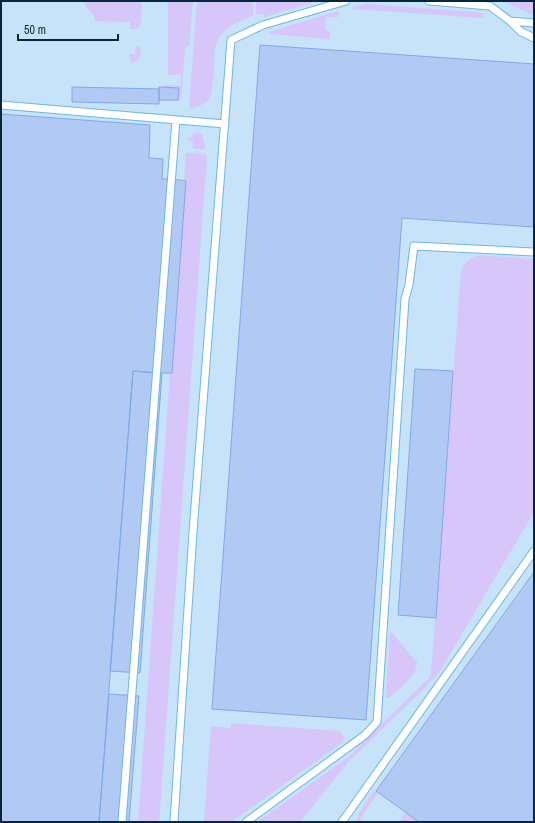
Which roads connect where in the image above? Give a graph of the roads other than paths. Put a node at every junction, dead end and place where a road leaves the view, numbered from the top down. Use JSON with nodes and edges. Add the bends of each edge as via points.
{"nodes":[{"id":1,"x":346,"y":1,"type":"edge"},
{"id":2,"x":429,"y":1,"type":"edge"},
{"id":3,"x":510,"y":21,"type":"junction"},
{"id":4,"x":534,"y":23,"type":"edge"},
{"id":5,"x":534,"y":38,"type":"edge"},
{"id":6,"x":1,"y":105,"type":"edge"},
{"id":7,"x":176,"y":120,"type":"junction"},
{"id":8,"x":225,"y":124,"type":"junction"},
{"id":9,"x":534,"y":252,"type":"edge"},
{"id":10,"x":534,"y":551,"type":"edge"},
{"id":11,"x":122,"y":822,"type":"edge"},
{"id":12,"x":174,"y":822,"type":"edge"},
{"id":13,"x":246,"y":822,"type":"edge"},
{"id":14,"x":342,"y":822,"type":"edge"}],
"edges":[{"from":1,"to":8,"type":"lane","via":[[263,25],[231,40]]},
{"from":2,"to":3,"type":"lane","via":[[490,6]]},
{"from":3,"to":4,"type":"lane"},
{"from":3,"to":5,"type":"lane","via":[[520,31]]},
{"from":6,"to":7,"type":"lane"},
{"from":7,"to":8,"type":"lane"},
{"from":7,"to":11,"type":"lane"},
{"from":8,"to":12,"type":"lane"},
{"from":9,"to":13,"type":"lane","via":[[414,246],[405,300],[377,722],[365,735]]},
{"from":10,"to":14,"type":"lane"}]}
